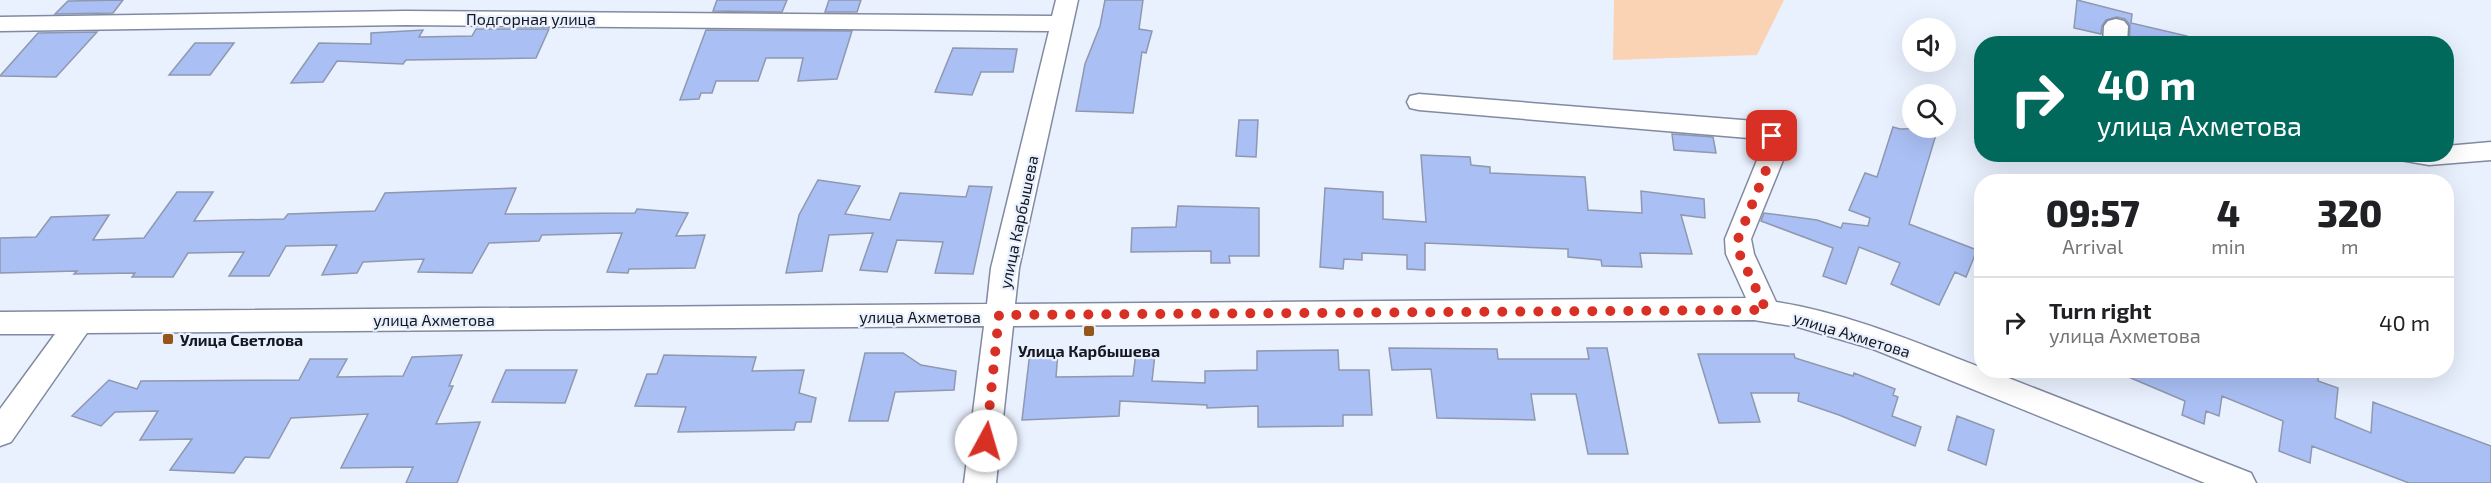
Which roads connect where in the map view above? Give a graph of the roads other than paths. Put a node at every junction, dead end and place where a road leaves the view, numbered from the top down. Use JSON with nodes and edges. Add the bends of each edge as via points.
{"nodes":[{"id":1,"x":1065,"y":12,"type":"edge"},
{"id":2,"x":0,"y":24,"type":"edge"},
{"id":3,"x":1419,"y":102,"type":"dead end"},
{"id":4,"x":2491,"y":151,"type":"edge"},
{"id":5,"x":2454,"y":154,"type":"edge"},
{"id":6,"x":1766,"y":310,"type":"junction"},
{"id":7,"x":999,"y":315,"type":"junction"},
{"id":8,"x":79,"y":322,"type":"junction"},
{"id":9,"x":0,"y":323,"type":"edge"},
{"id":10,"x":1974,"y":375,"type":"edge"},
{"id":11,"x":1980,"y":378,"type":"edge"},
{"id":12,"x":0,"y":433,"type":"edge"},
{"id":13,"x":980,"y":483,"type":"edge"},
{"id":14,"x":2240,"y":483,"type":"edge"}],
"edges":[{"from":1,"to":2,"type":"street","name":"Подгорная улица","via":[[828,20],[405,18]]},
{"from":1,"to":7,"type":"street","name":"улица Карбышева","via":[[1005,268]]},
{"from":3,"to":6,"type":"street","via":[[1767,131],[1775,148],[1738,246]]},
{"from":4,"to":5,"type":"street"},
{"from":6,"to":7,"type":"street","name":"улица Ахметова"},
{"from":6,"to":10,"type":"street","name":"улица Ахметова","via":[[1834,325]]},
{"from":7,"to":8,"type":"street","name":"улица Ахметова"},
{"from":7,"to":13,"type":"street","name":"улица Карбышева"},
{"from":8,"to":9,"type":"street","name":"улица Ахметова"},
{"from":8,"to":12,"type":"street"},
{"from":11,"to":14,"type":"street","name":"улица Ахметова"}]}
